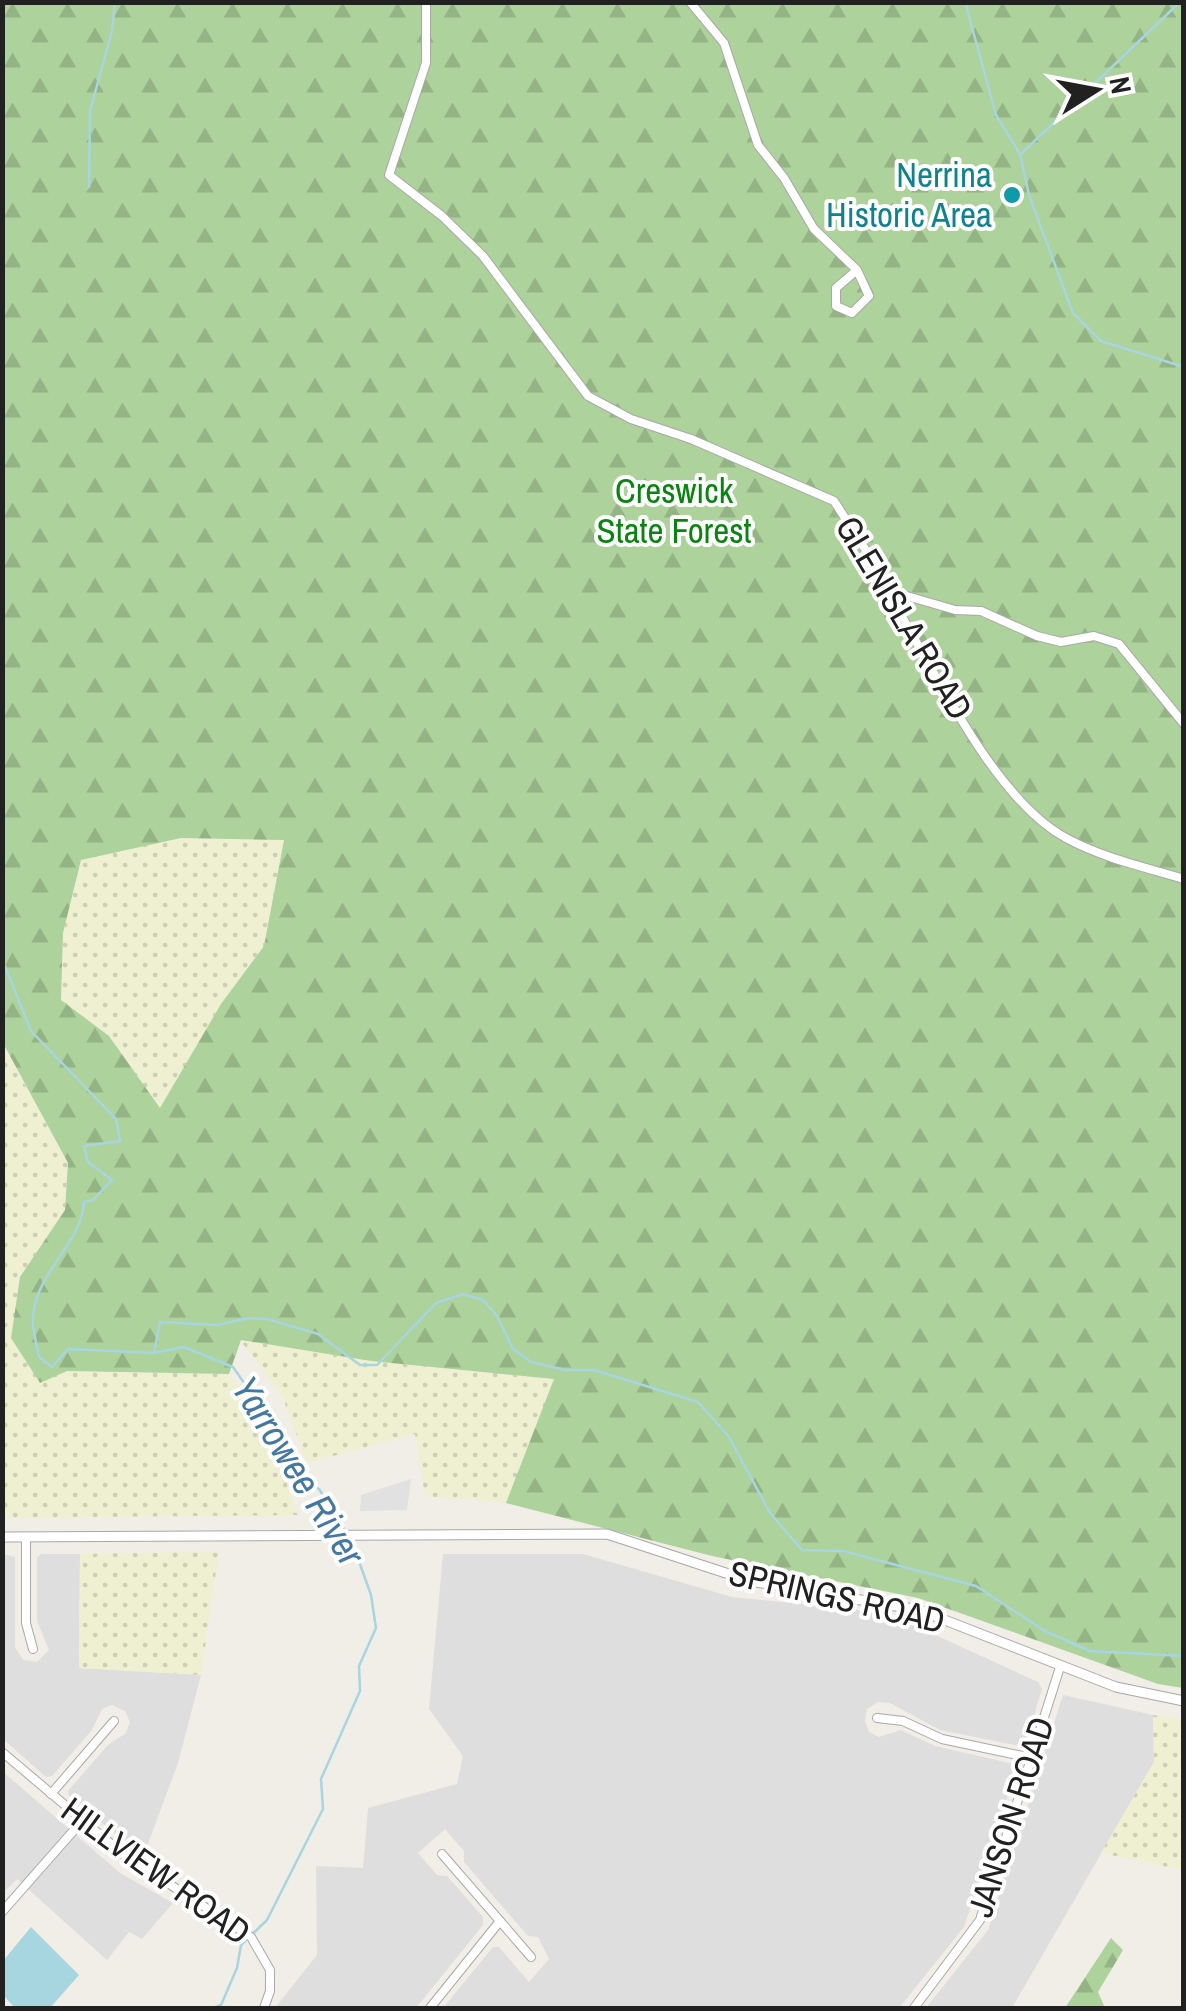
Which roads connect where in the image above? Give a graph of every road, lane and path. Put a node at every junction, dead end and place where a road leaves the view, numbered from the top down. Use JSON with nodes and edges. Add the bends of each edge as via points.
{"nodes":[{"id":1,"x":426,"y":2,"type":"edge"},
{"id":2,"x":690,"y":2,"type":"edge"},
{"id":3,"x":856,"y":270,"type":"junction"},
{"id":4,"x":876,"y":586,"type":"junction"},
{"id":5,"x":1184,"y":724,"type":"edge"},
{"id":6,"x":1184,"y":879,"type":"edge"},
{"id":7,"x":2,"y":1537,"type":"edge"},
{"id":8,"x":26,"y":1538,"type":"junction"},
{"id":9,"x":33,"y":1648,"type":"dead end"},
{"id":10,"x":1060,"y":1667,"type":"junction"},
{"id":11,"x":1184,"y":1701,"type":"edge"},
{"id":12,"x":878,"y":1718,"type":"dead end"},
{"id":13,"x":114,"y":1721,"type":"dead end"},
{"id":14,"x":2,"y":1752,"type":"edge"},
{"id":15,"x":1032,"y":1758,"type":"junction"},
{"id":16,"x":51,"y":1794,"type":"junction"},
{"id":17,"x":82,"y":1820,"type":"junction"},
{"id":18,"x":442,"y":1854,"type":"dead end"},
{"id":19,"x":3,"y":1910,"type":"edge"},
{"id":20,"x":500,"y":1921,"type":"junction"},
{"id":21,"x":531,"y":1957,"type":"dead end"},
{"id":22,"x":264,"y":2008,"type":"edge"},
{"id":23,"x":430,"y":2008,"type":"edge"},
{"id":24,"x":914,"y":2008,"type":"edge"}],
"edges":[{"from":1,"to":4,"type":"street","name":"GLENISLA ROAD","via":[[426,63],[389,175],[484,256],[588,396],[630,420],[692,439],[834,501],[865,549]]},
{"from":2,"to":3,"type":"street","via":[[724,42],[758,145],[814,229]]},
{"from":3,"to":3,"type":"street","via":[[870,296],[852,312],[836,306],[836,288]]},
{"from":4,"to":5,"type":"street","via":[[981,611],[1062,642],[1094,636],[1119,644]]},
{"from":4,"to":6,"type":"street","name":"GLENISLA ROAD","via":[[894,604],[1014,798],[1088,849]]},
{"from":7,"to":8,"type":"street","name":"SPRINGS ROAD"},
{"from":8,"to":9,"type":"street","via":[[26,1620]]},
{"from":8,"to":10,"type":"street","name":"SPRINGS ROAD","via":[[586,1532],[625,1537],[750,1582],[920,1610]]},
{"from":10,"to":11,"type":"street","name":"SPRINGS ROAD"},
{"from":10,"to":15,"type":"street","name":"JANSON ROAD"},
{"from":12,"to":15,"type":"street"},
{"from":13,"to":16,"type":"street"},
{"from":14,"to":16,"type":"street","name":"HILLVIEW ROAD"},
{"from":15,"to":24,"type":"street","name":"JANSON ROAD","via":[[977,1927]]},
{"from":16,"to":17,"type":"street","name":"HILLVIEW ROAD"},
{"from":17,"to":19,"type":"street"},
{"from":17,"to":22,"type":"street","name":"HILLVIEW ROAD","via":[[251,1937],[270,1970]]},
{"from":18,"to":20,"type":"street"},
{"from":20,"to":21,"type":"street"},
{"from":20,"to":23,"type":"street"}]}
